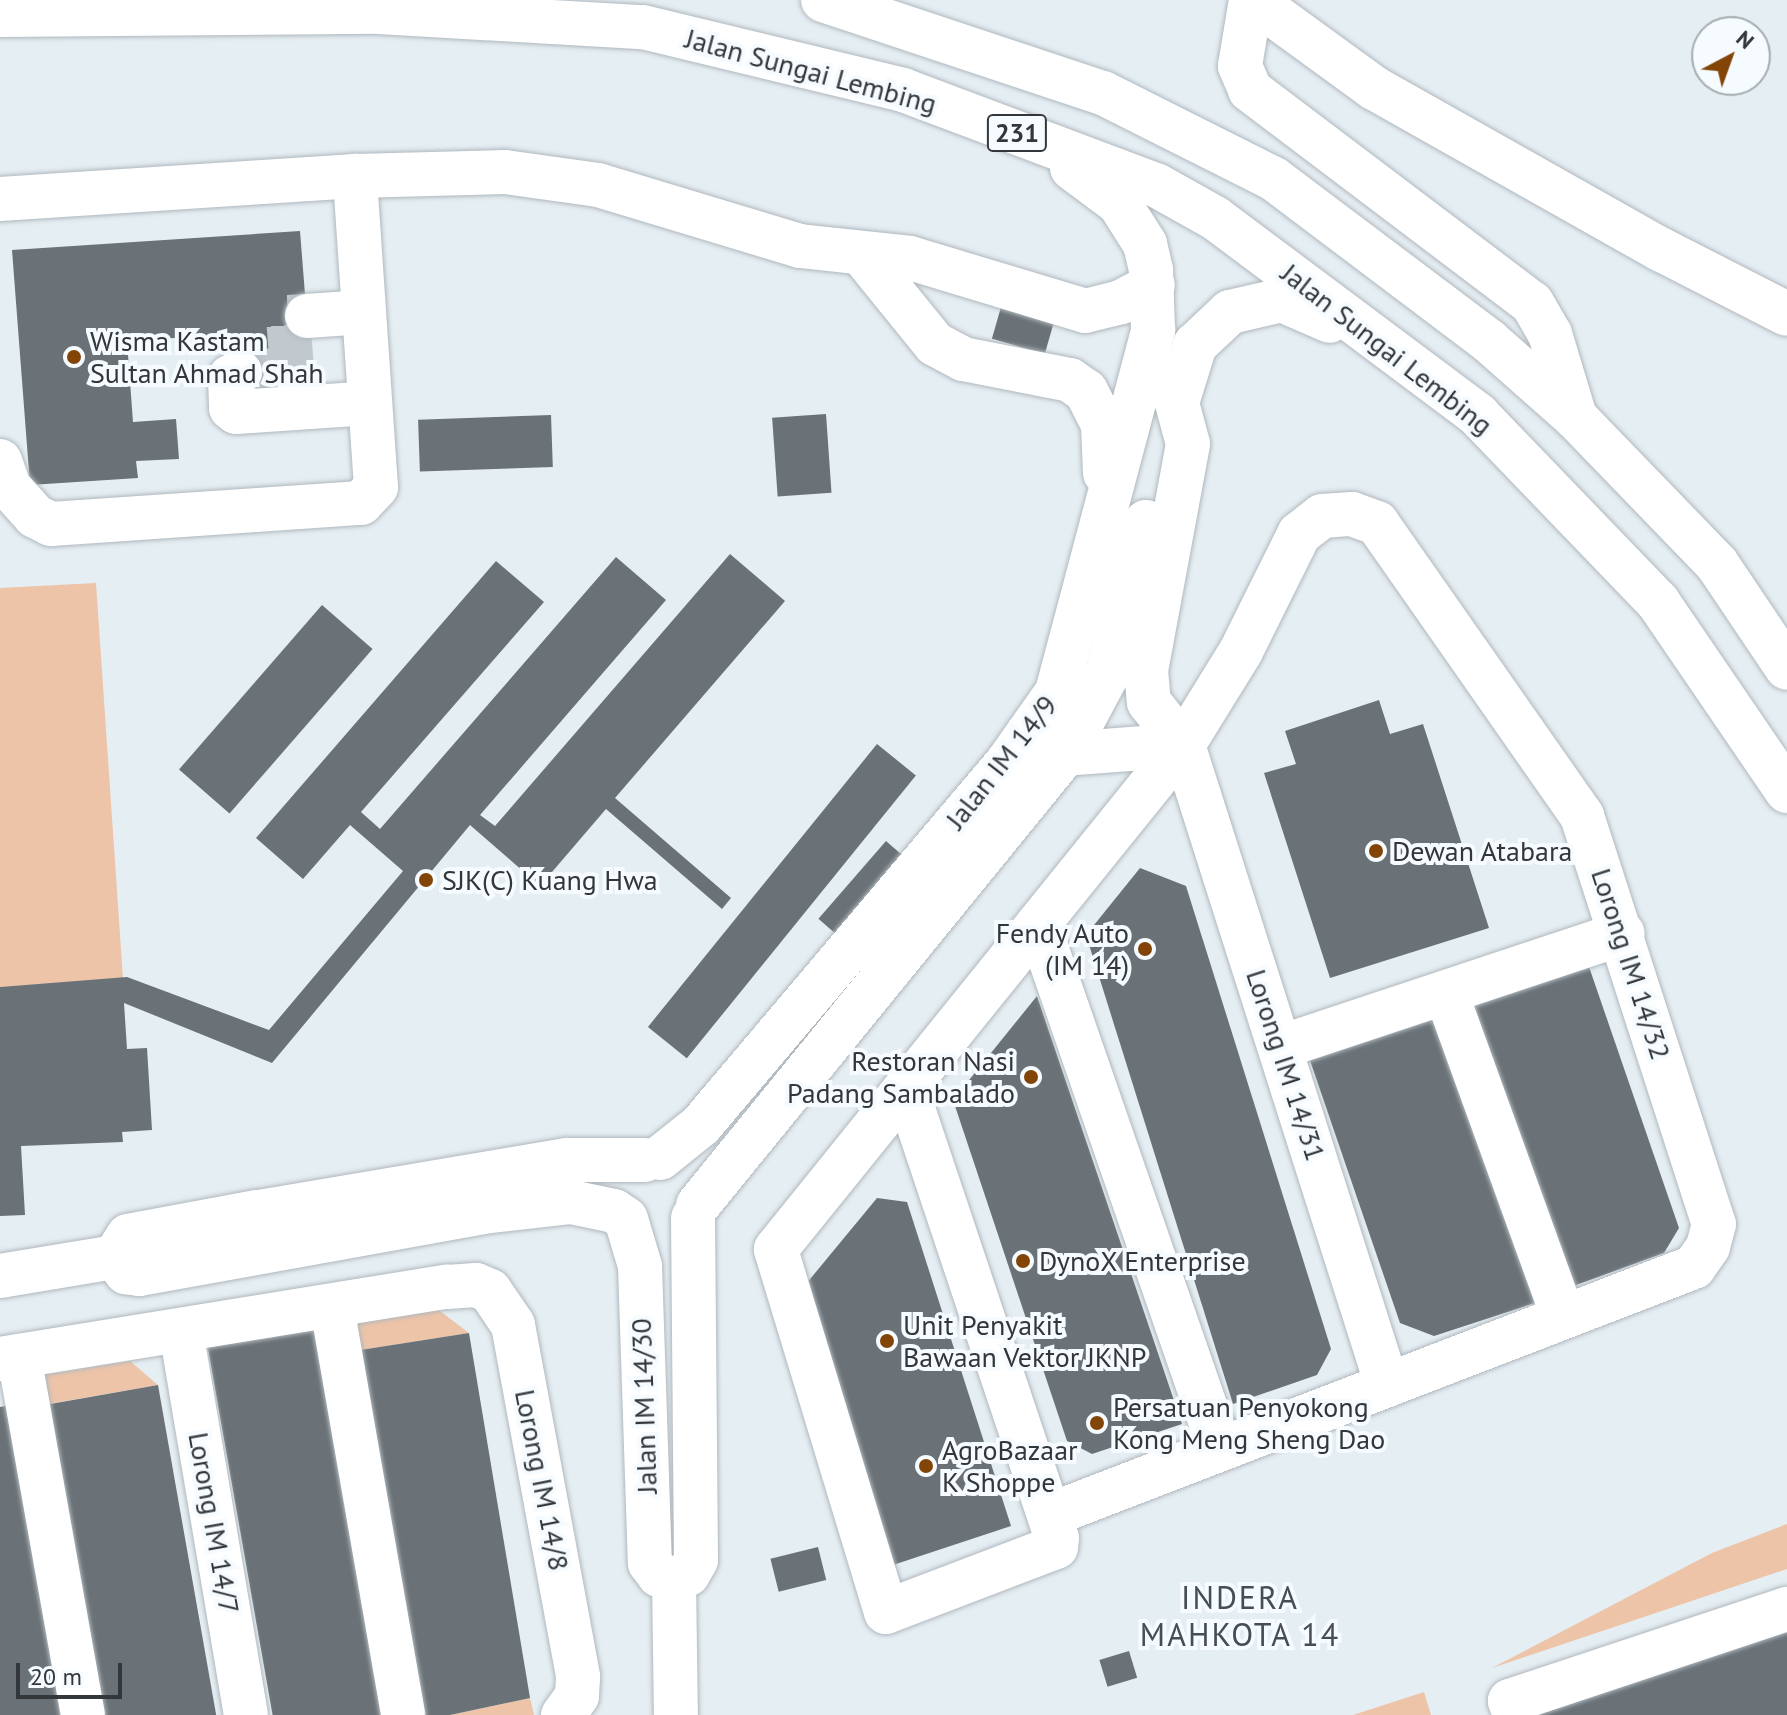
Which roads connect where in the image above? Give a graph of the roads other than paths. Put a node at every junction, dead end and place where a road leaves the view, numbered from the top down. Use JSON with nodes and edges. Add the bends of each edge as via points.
{"nodes":[{"id":1,"x":823,"y":0,"type":"edge"},
{"id":2,"x":1252,"y":0,"type":"edge"},
{"id":3,"x":0,"y":15,"type":"edge"},
{"id":4,"x":1034,"y":139,"type":"junction"},
{"id":5,"x":355,"y":176,"type":"junction"},
{"id":6,"x":0,"y":199,"type":"edge"},
{"id":7,"x":861,"y":253,"type":"junction"},
{"id":8,"x":1152,"y":278,"type":"junction"},
{"id":9,"x":364,"y":312,"type":"junction"},
{"id":10,"x":1787,"y":314,"type":"edge"},
{"id":11,"x":307,"y":316,"type":"dead end"},
{"id":12,"x":240,"y":372,"type":"dead end"},
{"id":13,"x":370,"y":403,"type":"junction"},
{"id":14,"x":1177,"y":403,"type":"junction"},
{"id":15,"x":1478,"y":415,"type":"junction"},
{"id":16,"x":1575,"y":417,"type":"junction"},
{"id":17,"x":0,"y":461,"type":"edge"},
{"id":18,"x":1099,"y":547,"type":"junction"},
{"id":19,"x":1787,"y":668,"type":"edge"},
{"id":20,"x":1088,"y":669,"type":"junction"},
{"id":21,"x":1183,"y":745,"type":"junction"},
{"id":22,"x":1065,"y":754,"type":"junction"},
{"id":23,"x":1787,"y":791,"type":"edge"},
{"id":24,"x":1038,"y":924,"type":"junction"},
{"id":25,"x":1623,"y":933,"type":"junction"},
{"id":26,"x":1446,"y":993,"type":"junction"},
{"id":27,"x":1281,"y":1047,"type":"junction"},
{"id":28,"x":906,"y":1088,"type":"junction"},
{"id":29,"x":652,"y":1159,"type":"junction"},
{"id":30,"x":695,"y":1211,"type":"junction"},
{"id":31,"x":626,"y":1219,"type":"junction"},
{"id":32,"x":115,"y":1257,"type":"junction"},
{"id":33,"x":0,"y":1276,"type":"edge"},
{"id":34,"x":332,"y":1307,"type":"junction"},
{"id":35,"x":1563,"y":1317,"type":"junction"},
{"id":36,"x":181,"y":1331,"type":"junction"},
{"id":37,"x":10,"y":1358,"type":"edge"},
{"id":38,"x":1387,"y":1385,"type":"junction"},
{"id":39,"x":1220,"y":1449,"type":"junction"},
{"id":40,"x":1050,"y":1515,"type":"junction"},
{"id":41,"x":674,"y":1579,"type":"junction"},
{"id":42,"x":1787,"y":1609,"type":"edge"},
{"id":43,"x":83,"y":1715,"type":"edge"},
{"id":44,"x":246,"y":1715,"type":"edge"},
{"id":45,"x":403,"y":1715,"type":"edge"},
{"id":46,"x":563,"y":1715,"type":"edge"},
{"id":47,"x":676,"y":1715,"type":"edge"},
{"id":48,"x":1515,"y":1715,"type":"edge"}],
"edges":[{"from":1,"to":16,"type":"street","number":"231","via":[[1103,93],[1274,179],[1489,341]]},
{"from":2,"to":10,"type":"street","via":[[1374,88]]},
{"from":2,"to":16,"type":"street","via":[[1240,66],[1250,90],[1532,303],[1550,334]]},
{"from":3,"to":4,"type":"street","name":"Jalan Sungai Lembing","number":"231","via":[[379,12],[643,27],[903,90]]},
{"from":4,"to":8,"type":"street","name":"Jalan IM 14/9","via":[[1119,203],[1145,244]]},
{"from":4,"to":15,"type":"street","name":"Jalan Sungai Lembing","number":"231","via":[[1156,185],[1215,218]]},
{"from":5,"to":6,"type":"street"},
{"from":5,"to":7,"type":"street","via":[[505,172],[567,178],[792,244]]},
{"from":5,"to":9,"type":"street"},
{"from":7,"to":8,"type":"street","via":[[910,258],[1085,311],[1121,302]]},
{"from":7,"to":18,"type":"street","via":[[935,344],[963,359],[1070,380],[1091,396],[1105,446]]},
{"from":8,"to":18,"type":"street","name":"Jalan IM 14/9","via":[[1153,330]]},
{"from":9,"to":11,"type":"street"},
{"from":9,"to":13,"type":"street"},
{"from":12,"to":13,"type":"street","via":[[230,377],[231,408],[236,412]]},
{"from":13,"to":17,"type":"street","via":[[376,487],[361,503],[51,524],[35,516],[9,487]]},
{"from":14,"to":15,"type":"street","name":"Jalan IM 14/9","via":[[1195,345],[1206,329],[1247,305],[1282,300],[1302,305]]},
{"from":14,"to":20,"type":"street","name":"Jalan IM 14/9"},
{"from":14,"to":21,"type":"street","via":[[1188,444],[1146,670],[1149,702]]},
{"from":15,"to":23,"type":"street","name":"Jalan Sungai Lembing","number":"231","via":[[1658,602]]},
{"from":16,"to":19,"type":"street","number":"231","via":[[1717,564]]},
{"from":18,"to":20,"type":"street","name":"Jalan IM 14/9"},
{"from":20,"to":22,"type":"street","name":"Jalan IM 14/9"},
{"from":20,"to":29,"type":"street","name":"Jalan IM 14/9","via":[[1057,692],[1007,763],[701,1125]]},
{"from":21,"to":22,"type":"street"},
{"from":21,"to":24,"type":"street"},
{"from":21,"to":25,"type":"street","name":"Lorong IM 14/32","via":[[1241,651],[1299,534],[1322,516],[1352,514],[1377,523],[1582,816]]},
{"from":21,"to":27,"type":"street","name":"Lorong IM 14/31"},
{"from":22,"to":30,"type":"street","name":"Jalan IM 14/9"},
{"from":24,"to":28,"type":"street"},
{"from":24,"to":39,"type":"street"},
{"from":25,"to":26,"type":"street"},
{"from":25,"to":35,"type":"street","name":"Lorong IM 14/32","via":[[1714,1224],[1708,1247],[1694,1267]]},
{"from":26,"to":27,"type":"street"},
{"from":26,"to":35,"type":"street"},
{"from":27,"to":38,"type":"street","name":"Lorong IM 14/31"},
{"from":28,"to":40,"type":"street"},
{"from":28,"to":40,"type":"street","via":[[776,1249],[886,1612],[1056,1547]]},
{"from":29,"to":30,"type":"street","via":[[685,1168],[698,1190]]},
{"from":29,"to":31,"type":"street","via":[[633,1168],[619,1192]]},
{"from":29,"to":32,"type":"street","via":[[512,1155],[128,1236]]},
{"from":30,"to":31,"type":"street","via":[[673,1234],[661,1237],[636,1230]]},
{"from":30,"to":41,"type":"street","name":"Jalan IM 14/30","via":[[696,1560],[688,1574]]},
{"from":31,"to":32,"type":"street","via":[[601,1204],[571,1202],[483,1212],[139,1274],[126,1272]]},
{"from":31,"to":41,"type":"street","name":"Jalan IM 14/30","via":[[640,1266],[650,1563],[659,1575]]},
{"from":32,"to":33,"type":"street"},
{"from":34,"to":36,"type":"street"},
{"from":34,"to":45,"type":"street"},
{"from":34,"to":46,"type":"street","name":"Lorong IM 14/8","via":[[476,1285],[490,1291],[513,1325],[578,1677],[577,1696]]},
{"from":35,"to":38,"type":"street"},
{"from":36,"to":37,"type":"street"},
{"from":36,"to":44,"type":"street","name":"Lorong IM 14/7"},
{"from":37,"to":43,"type":"street"},
{"from":38,"to":39,"type":"street"},
{"from":39,"to":40,"type":"street"},
{"from":41,"to":47,"type":"street"},
{"from":42,"to":48,"type":"street","via":[[1510,1701]]}]}
